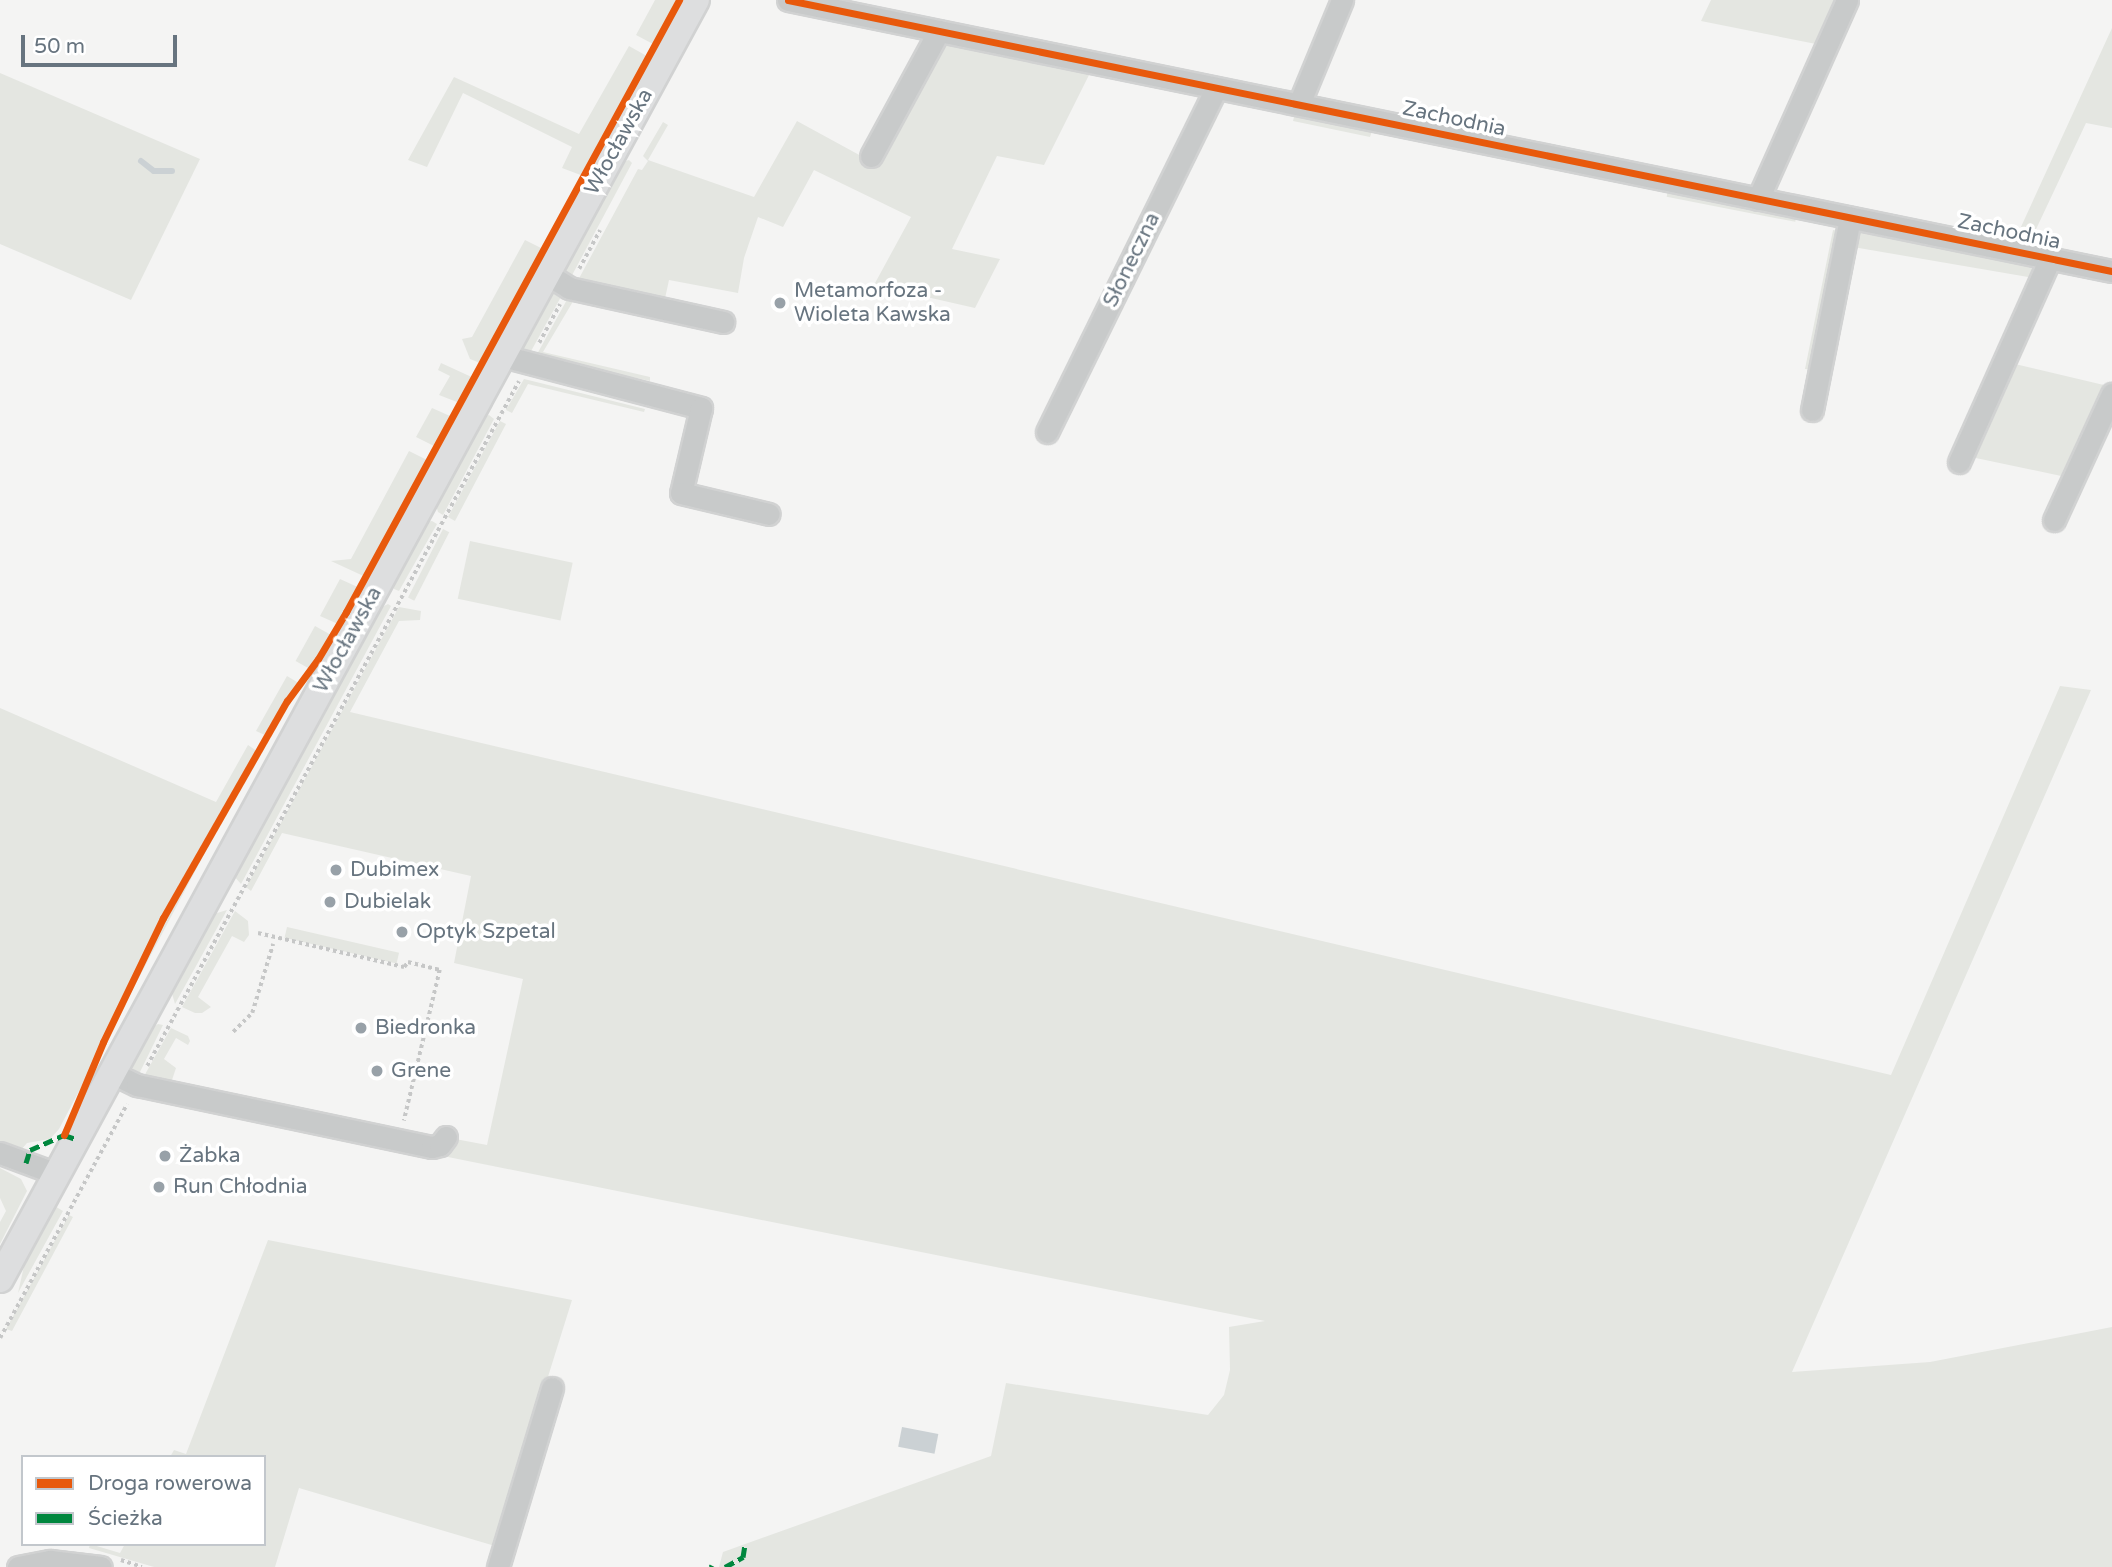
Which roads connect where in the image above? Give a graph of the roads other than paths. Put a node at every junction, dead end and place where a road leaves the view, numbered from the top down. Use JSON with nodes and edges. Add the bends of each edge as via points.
{"nodes":[{"id":1,"x":696,"y":0,"type":"edge"},
{"id":2,"x":788,"y":0,"type":"edge"},
{"id":3,"x":1342,"y":0,"type":"edge"},
{"id":4,"x":1847,"y":0,"type":"edge"},
{"id":5,"x":939,"y":31,"type":"junction"},
{"id":6,"x":1216,"y":88,"type":"junction"},
{"id":7,"x":1299,"y":104,"type":"junction"},
{"id":8,"x":871,"y":156,"type":"dead end"},
{"id":9,"x":1758,"y":199,"type":"junction"},
{"id":10,"x":1850,"y":218,"type":"junction"},
{"id":11,"x":2050,"y":259,"type":"junction"},
{"id":12,"x":2112,"y":271,"type":"edge"},
{"id":13,"x":558,"y":281,"type":"junction"},
{"id":14,"x":723,"y":322,"type":"dead end"},
{"id":15,"x":503,"y":356,"type":"junction"},
{"id":16,"x":2112,"y":394,"type":"edge"},
{"id":17,"x":1812,"y":410,"type":"dead end"},
{"id":18,"x":1047,"y":432,"type":"dead end"},
{"id":19,"x":1959,"y":461,"type":"dead end"},
{"id":20,"x":769,"y":514,"type":"dead end"},
{"id":21,"x":2054,"y":520,"type":"dead end"},
{"id":22,"x":112,"y":1073,"type":"junction"},
{"id":23,"x":446,"y":1137,"type":"dead end"},
{"id":24,"x":0,"y":1153,"type":"edge"},
{"id":25,"x":57,"y":1174,"type":"junction"},
{"id":26,"x":0,"y":1279,"type":"edge"},
{"id":27,"x":552,"y":1388,"type":"dead end"},
{"id":28,"x":18,"y":1567,"type":"edge"},
{"id":29,"x":101,"y":1567,"type":"edge"},
{"id":30,"x":498,"y":1567,"type":"edge"}],
"edges":[{"from":1,"to":13,"type":"main road","name":"Włocławska"},
{"from":2,"to":5,"type":"street","name":"Zachodnia"},
{"from":3,"to":7,"type":"street"},
{"from":4,"to":9,"type":"street"},
{"from":5,"to":6,"type":"street","name":"Zachodnia"},
{"from":5,"to":8,"type":"street"},
{"from":6,"to":7,"type":"street","name":"Zachodnia"},
{"from":6,"to":18,"type":"street","name":"Słoneczna"},
{"from":7,"to":9,"type":"street","name":"Zachodnia"},
{"from":9,"to":10,"type":"street","name":"Zachodnia"},
{"from":10,"to":11,"type":"street","name":"Zachodnia"},
{"from":10,"to":17,"type":"street"},
{"from":11,"to":12,"type":"street","name":"Zachodnia"},
{"from":11,"to":19,"type":"street"},
{"from":13,"to":14,"type":"street"},
{"from":13,"to":15,"type":"main road","name":"Włocławska"},
{"from":15,"to":20,"type":"street","via":[[701,408],[681,493]]},
{"from":15,"to":22,"type":"main road","name":"Włocławska"},
{"from":16,"to":21,"type":"street"},
{"from":22,"to":23,"type":"street","via":[[137,1085],[432,1147]]},
{"from":22,"to":25,"type":"main road","name":"Włocławska"},
{"from":24,"to":25,"type":"street"},
{"from":25,"to":26,"type":"main road","name":"Włocławska"},
{"from":27,"to":30,"type":"street"},
{"from":28,"to":29,"type":"street","via":[[50,1561]]}]}
